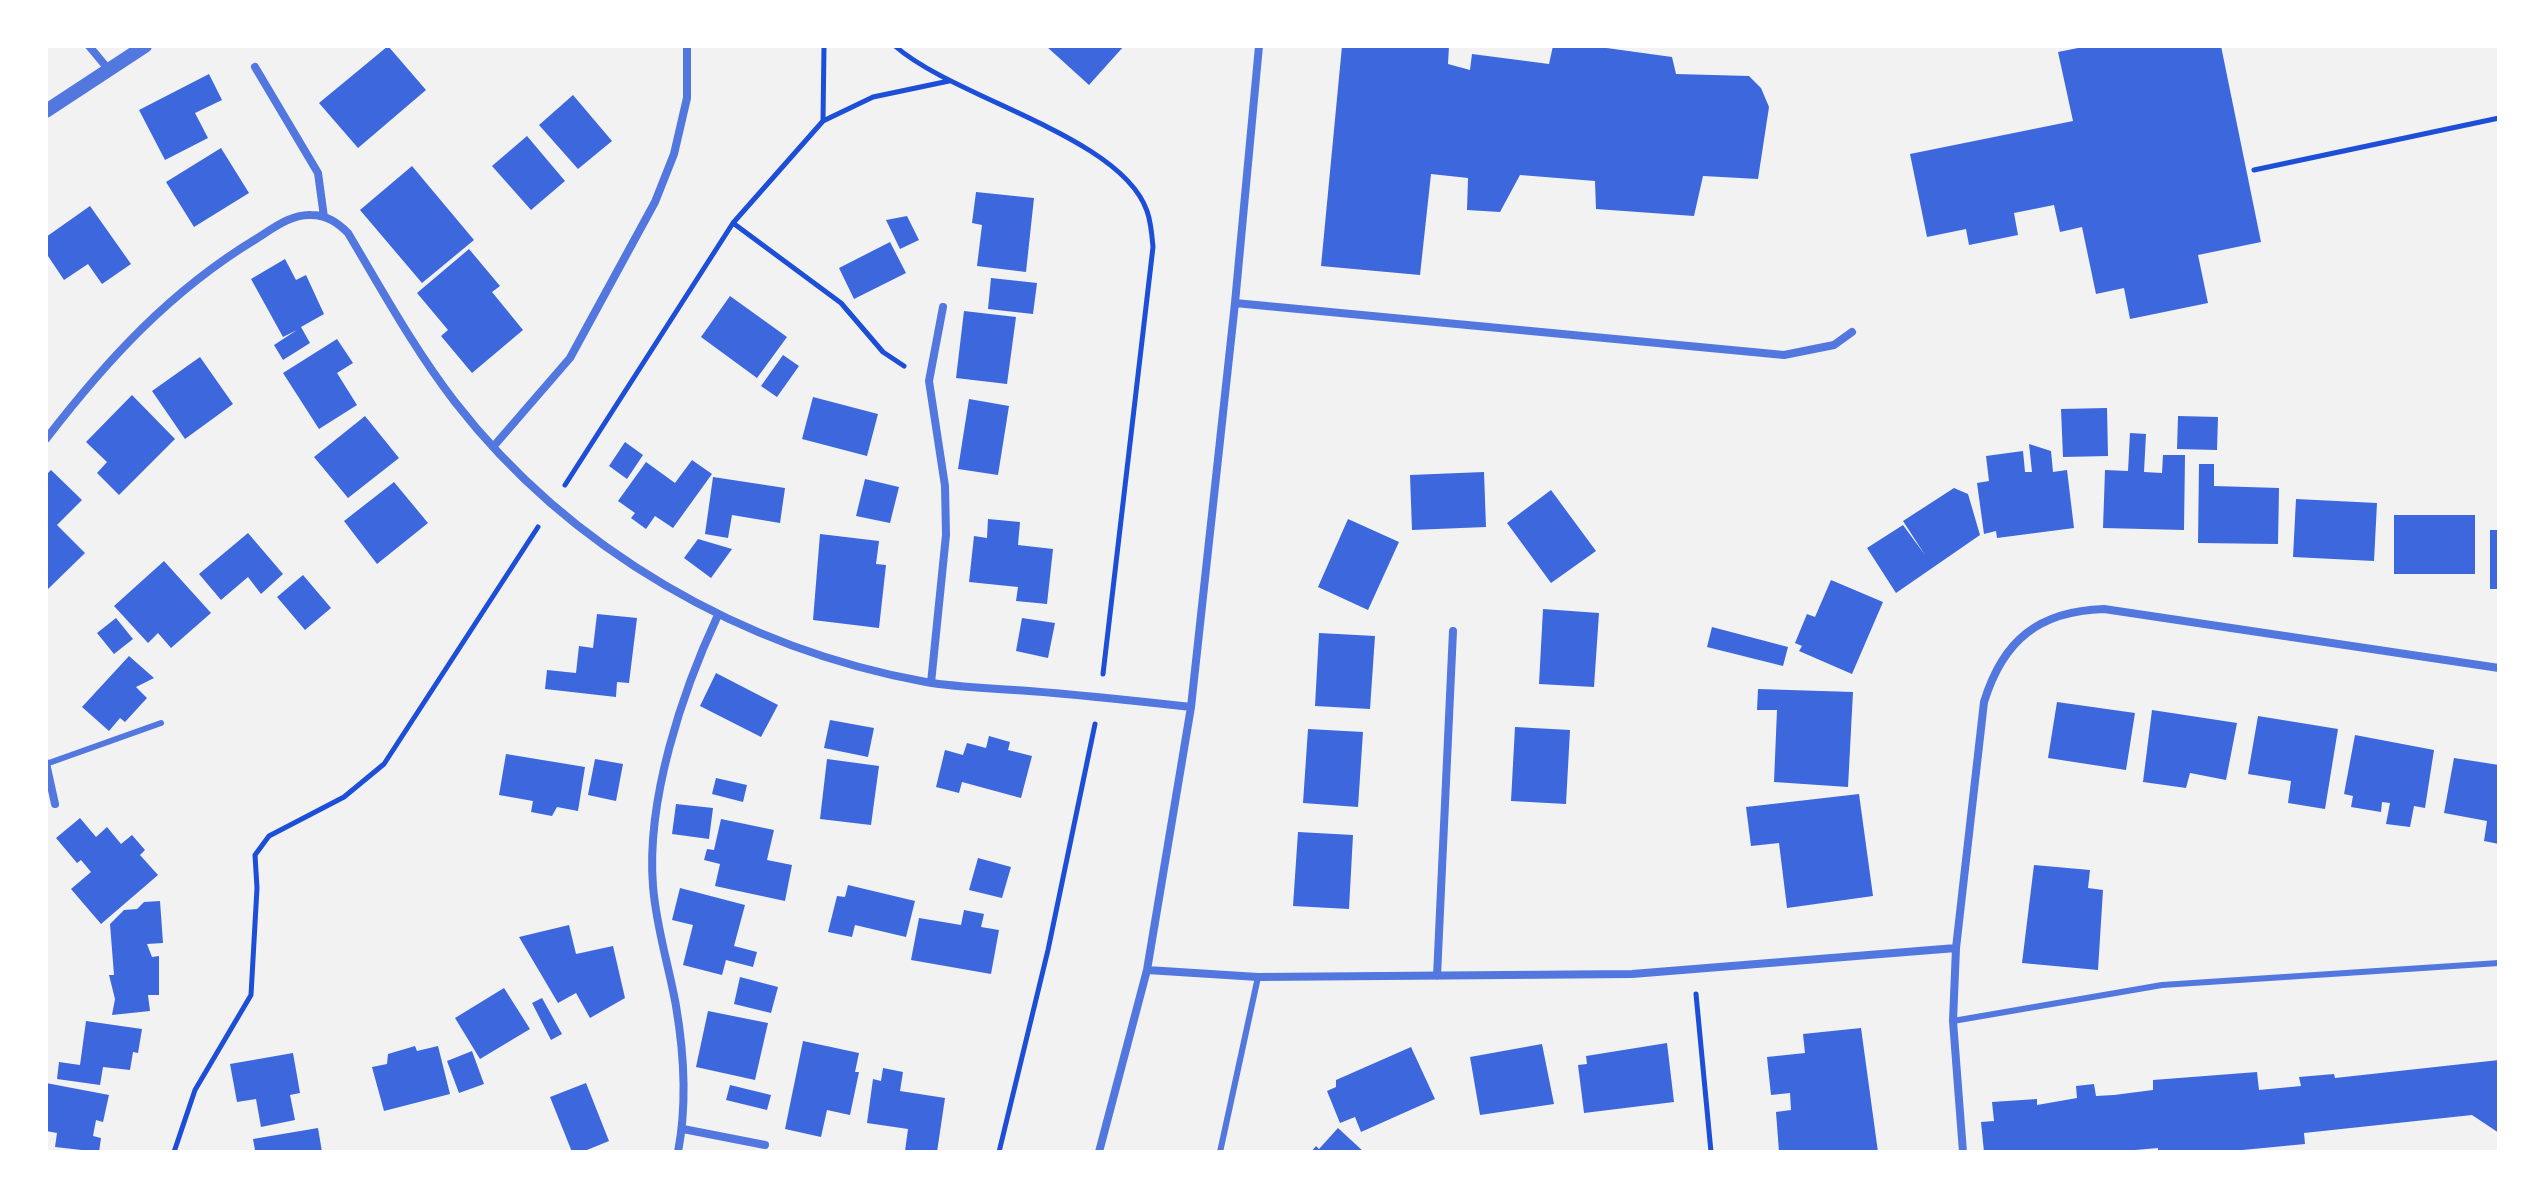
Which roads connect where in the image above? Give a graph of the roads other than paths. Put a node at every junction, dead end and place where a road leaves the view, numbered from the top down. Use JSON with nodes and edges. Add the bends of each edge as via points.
{"nodes":[{"id":1,"x":89,"y":46,"type":"edge"},
{"id":2,"x":145,"y":46,"type":"edge"},
{"id":3,"x":687,"y":46,"type":"edge"},
{"id":4,"x":1259,"y":46,"type":"edge"},
{"id":5,"x":255,"y":67,"type":"dead end"},
{"id":6,"x":109,"y":70,"type":"junction"},
{"id":7,"x":46,"y":111,"type":"edge"},
{"id":8,"x":324,"y":217,"type":"junction"},
{"id":9,"x":1235,"y":303,"type":"junction"},
{"id":10,"x":943,"y":307,"type":"dead end"},
{"id":11,"x":1852,"y":332,"type":"dead end"},
{"id":12,"x":46,"y":439,"type":"edge"},
{"id":13,"x":493,"y":447,"type":"junction"},
{"id":14,"x":718,"y":615,"type":"junction"},
{"id":15,"x":1453,"y":631,"type":"dead end"},
{"id":16,"x":2499,"y":668,"type":"edge"},
{"id":17,"x":931,"y":683,"type":"junction"},
{"id":18,"x":1191,"y":707,"type":"junction"},
{"id":19,"x":161,"y":723,"type":"dead end"},
{"id":20,"x":46,"y":764,"type":"edge"},
{"id":21,"x":55,"y":804,"type":"dead end"},
{"id":22,"x":1956,"y":948,"type":"junction"},
{"id":23,"x":2499,"y":963,"type":"edge"},
{"id":24,"x":1147,"y":970,"type":"junction"},
{"id":25,"x":1437,"y":976,"type":"junction"},
{"id":26,"x":1258,"y":977,"type":"junction"},
{"id":27,"x":1953,"y":1021,"type":"junction"},
{"id":28,"x":683,"y":1129,"type":"junction"},
{"id":29,"x":765,"y":1145,"type":"dead end"},
{"id":30,"x":678,"y":1152,"type":"edge"},
{"id":31,"x":1099,"y":1152,"type":"edge"},
{"id":32,"x":1220,"y":1152,"type":"edge"},
{"id":33,"x":1963,"y":1152,"type":"edge"}],
"edges":[{"from":1,"to":6,"type":"street"},
{"from":2,"to":6,"type":"street"},
{"from":3,"to":13,"type":"street","via":[[687,98],[674,154],[655,202],[570,358]]},
{"from":4,"to":9,"type":"street"},
{"from":5,"to":8,"type":"street","via":[[318,173]]},
{"from":6,"to":7,"type":"street"},
{"from":8,"to":12,"type":"street","via":[[309,215],[277,226],[191,283],[123,345]]},
{"from":8,"to":13,"type":"street","via":[[348,233],[423,357]]},
{"from":9,"to":11,"type":"street","via":[[1784,355],[1834,345]]},
{"from":9,"to":18,"type":"street"},
{"from":10,"to":17,"type":"street","via":[[929,381],[945,486],[946,535]]},
{"from":13,"to":14,"type":"street","via":[[597,541]]},
{"from":14,"to":17,"type":"street","via":[[836,663]]},
{"from":14,"to":28,"type":"street","via":[[693,667],[673,730],[652,861],[657,916],[677,1008]]},
{"from":15,"to":25,"type":"street"},
{"from":16,"to":22,"type":"street","via":[[2104,609],[2053,616],[2007,651],[1984,702]]},
{"from":17,"to":18,"type":"street"},
{"from":18,"to":24,"type":"street"},
{"from":19,"to":20,"type":"lane"},
{"from":20,"to":21,"type":"street"},
{"from":22,"to":25,"type":"street","via":[[1693,970]]},
{"from":22,"to":27,"type":"street"},
{"from":23,"to":27,"type":"lane","via":[[2162,985]]},
{"from":24,"to":26,"type":"street"},
{"from":24,"to":31,"type":"street"},
{"from":25,"to":26,"type":"street"},
{"from":26,"to":32,"type":"lane"},
{"from":27,"to":33,"type":"street"},
{"from":28,"to":29,"type":"street"},
{"from":28,"to":30,"type":"street"}]}
